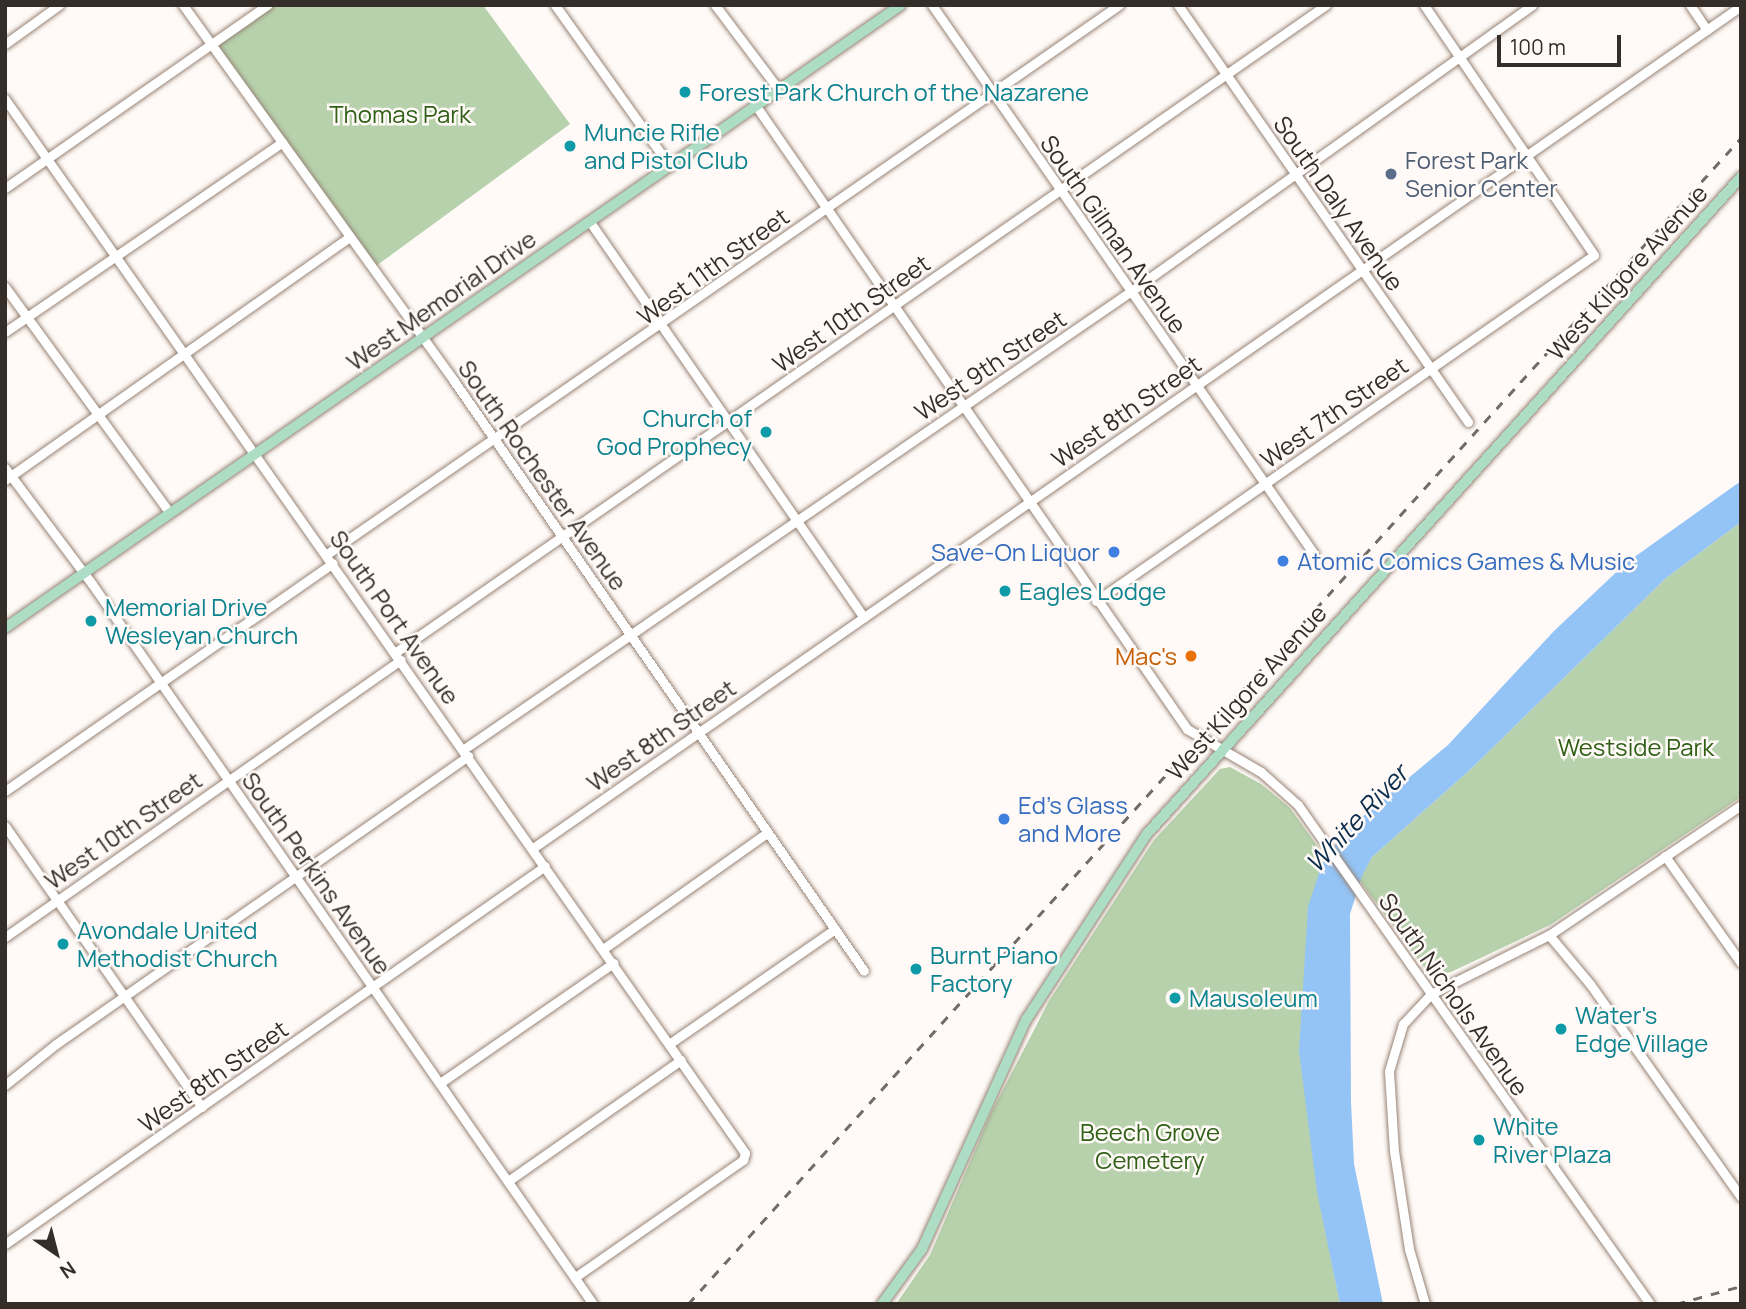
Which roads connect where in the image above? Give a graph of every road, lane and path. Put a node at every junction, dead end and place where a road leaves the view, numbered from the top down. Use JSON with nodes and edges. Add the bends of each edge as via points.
{"nodes":[{"id":1,"x":59,"y":5,"type":"edge"},
{"id":2,"x":183,"y":5,"type":"edge"},
{"id":3,"x":267,"y":5,"type":"edge"},
{"id":4,"x":555,"y":5,"type":"edge"},
{"id":5,"x":715,"y":5,"type":"edge"},
{"id":6,"x":901,"y":5,"type":"edge"},
{"id":7,"x":932,"y":5,"type":"edge"},
{"id":8,"x":1119,"y":5,"type":"edge"},
{"id":9,"x":1178,"y":5,"type":"edge"},
{"id":10,"x":1326,"y":5,"type":"edge"},
{"id":11,"x":1423,"y":5,"type":"edge"},
{"id":12,"x":1532,"y":5,"type":"edge"},
{"id":13,"x":1690,"y":5,"type":"edge"},
{"id":14,"x":1741,"y":6,"type":"edge"},
{"id":15,"x":1707,"y":30,"type":"junction"},
{"id":16,"x":5,"y":44,"type":"edge"},
{"id":17,"x":211,"y":44,"type":"junction"},
{"id":18,"x":1462,"y":60,"type":"junction"},
{"id":19,"x":1226,"y":75,"type":"junction"},
{"id":20,"x":779,"y":90,"type":"junction"},
{"id":21,"x":992,"y":93,"type":"junction"},
{"id":22,"x":5,"y":99,"type":"edge"},
{"id":23,"x":756,"y":106,"type":"junction"},
{"id":24,"x":282,"y":142,"type":"junction"},
{"id":25,"x":1527,"y":155,"type":"junction"},
{"id":26,"x":49,"y":157,"type":"junction"},
{"id":27,"x":670,"y":166,"type":"junction"},
{"id":28,"x":1296,"y":174,"type":"junction"},
{"id":29,"x":1741,"y":177,"type":"edge"},
{"id":30,"x":5,"y":188,"type":"edge"},
{"id":31,"x":1060,"y":191,"type":"junction"},
{"id":32,"x":827,"y":208,"type":"junction"},
{"id":33,"x":590,"y":222,"type":"junction"},
{"id":34,"x":350,"y":237,"type":"junction"},
{"id":35,"x":118,"y":254,"type":"junction"},
{"id":36,"x":1362,"y":270,"type":"junction"},
{"id":37,"x":5,"y":286,"type":"edge"},
{"id":38,"x":1130,"y":292,"type":"junction"},
{"id":39,"x":895,"y":307,"type":"junction"},
{"id":40,"x":27,"y":317,"type":"junction"},
{"id":41,"x":661,"y":327,"type":"junction"},
{"id":42,"x":5,"y":332,"type":"edge"},
{"id":43,"x":424,"y":339,"type":"junction"},
{"id":44,"x":187,"y":353,"type":"junction"},
{"id":45,"x":1430,"y":369,"type":"junction"},
{"id":46,"x":1196,"y":386,"type":"junction"},
{"id":47,"x":964,"y":407,"type":"junction"},
{"id":48,"x":98,"y":415,"type":"junction"},
{"id":49,"x":727,"y":422,"type":"junction"},
{"id":50,"x":1468,"y":422,"type":"dead end"},
{"id":51,"x":495,"y":441,"type":"junction"},
{"id":52,"x":257,"y":453,"type":"junction"},
{"id":53,"x":7,"y":475,"type":"edge"},
{"id":54,"x":1264,"y":484,"type":"junction"},
{"id":55,"x":1029,"y":503,"type":"junction"},
{"id":56,"x":169,"y":512,"type":"junction"},
{"id":57,"x":795,"y":520,"type":"junction"},
{"id":58,"x":562,"y":537,"type":"junction"},
{"id":59,"x":1314,"y":554,"type":"dead end"},
{"id":60,"x":330,"y":559,"type":"junction"},
{"id":61,"x":83,"y":574,"type":"junction"},
{"id":62,"x":1096,"y":601,"type":"junction"},
{"id":63,"x":864,"y":617,"type":"junction"},
{"id":64,"x":5,"y":628,"type":"edge"},
{"id":65,"x":630,"y":634,"type":"junction"},
{"id":66,"x":398,"y":656,"type":"junction"},
{"id":67,"x":160,"y":682,"type":"junction"},
{"id":68,"x":698,"y":733,"type":"junction"},
{"id":69,"x":1221,"y":750,"type":"junction"},
{"id":70,"x":466,"y":753,"type":"junction"},
{"id":71,"x":229,"y":779,"type":"junction"},
{"id":72,"x":5,"y":791,"type":"edge"},
{"id":73,"x":1741,"y":805,"type":"edge"},
{"id":74,"x":5,"y":825,"type":"edge"},
{"id":75,"x":768,"y":832,"type":"junction"},
{"id":76,"x":533,"y":848,"type":"junction"},
{"id":77,"x":1665,"y":856,"type":"junction"},
{"id":78,"x":545,"y":866,"type":"junction"},
{"id":79,"x":296,"y":876,"type":"junction"},
{"id":80,"x":57,"y":899,"type":"junction"},
{"id":81,"x":835,"y":929,"type":"junction"},
{"id":82,"x":1549,"y":935,"type":"junction"},
{"id":83,"x":5,"y":937,"type":"edge"},
{"id":84,"x":603,"y":949,"type":"junction"},
{"id":85,"x":1741,"y":963,"type":"edge"},
{"id":86,"x":613,"y":964,"type":"junction"},
{"id":87,"x":864,"y":971,"type":"dead end"},
{"id":88,"x":373,"y":986,"type":"junction"},
{"id":89,"x":1431,"y":994,"type":"junction"},
{"id":90,"x":124,"y":996,"type":"junction"},
{"id":91,"x":669,"y":1044,"type":"junction"},
{"id":92,"x":681,"y":1060,"type":"junction"},
{"id":93,"x":440,"y":1083,"type":"junction"},
{"id":94,"x":5,"y":1085,"type":"edge"},
{"id":95,"x":202,"y":1107,"type":"junction"},
{"id":96,"x":508,"y":1181,"type":"junction"},
{"id":97,"x":1741,"y":1197,"type":"edge"},
{"id":98,"x":5,"y":1244,"type":"edge"},
{"id":99,"x":575,"y":1277,"type":"junction"},
{"id":100,"x":593,"y":1304,"type":"edge"},
{"id":101,"x":882,"y":1304,"type":"edge"},
{"id":102,"x":1426,"y":1304,"type":"edge"},
{"id":103,"x":1650,"y":1304,"type":"edge"}],
"edges":[{"from":1,"to":16,"type":"street"},
{"from":2,"to":17,"type":"street","name":"South Rochester Avenue"},
{"from":3,"to":17,"type":"street"},
{"from":4,"to":27,"type":"street"},
{"from":5,"to":20,"type":"street"},
{"from":6,"to":20,"type":"main road","name":"West Memorial Drive"},
{"from":7,"to":21,"type":"street","name":"South Gilman Avenue"},
{"from":8,"to":21,"type":"street","name":"West 11th Street"},
{"from":9,"to":19,"type":"street","name":"South Daly Avenue"},
{"from":10,"to":19,"type":"street","name":"West 10th Street"},
{"from":11,"to":18,"type":"street"},
{"from":12,"to":18,"type":"street","name":"West 9th Street"},
{"from":13,"to":15,"type":"street"},
{"from":14,"to":15,"type":"street","name":"West 8th Street"},
{"from":15,"to":25,"type":"street","name":"West 8th Street"},
{"from":17,"to":24,"type":"street","name":"South Rochester Avenue"},
{"from":17,"to":26,"type":"street"},
{"from":18,"to":25,"type":"street"},
{"from":18,"to":28,"type":"street","name":"West 9th Street"},
{"from":19,"to":28,"type":"street","name":"South Daly Avenue"},
{"from":19,"to":31,"type":"street","name":"West 10th Street"},
{"from":20,"to":23,"type":"main road","name":"West Memorial Drive"},
{"from":21,"to":31,"type":"street","name":"South Gilman Avenue"},
{"from":21,"to":32,"type":"street","name":"West 11th Street"},
{"from":22,"to":26,"type":"street","name":"South Port Avenue"},
{"from":23,"to":27,"type":"main road","name":"West Memorial Drive"},
{"from":23,"to":32,"type":"street"},
{"from":24,"to":34,"type":"street","name":"South Rochester Avenue"},
{"from":24,"to":35,"type":"street"},
{"from":25,"to":36,"type":"street","name":"West 8th Street"},
{"from":25,"to":45,"type":"street","name":"West 7th Street","via":[[1594,256]]},
{"from":26,"to":30,"type":"street"},
{"from":26,"to":35,"type":"street","name":"South Port Avenue"},
{"from":27,"to":33,"type":"main road","name":"West Memorial Drive"},
{"from":28,"to":36,"type":"street","name":"South Daly Avenue"},
{"from":28,"to":38,"type":"street","name":"West 9th Street"},
{"from":29,"to":69,"type":"main road","name":"West Kilgore Avenue"},
{"from":31,"to":38,"type":"street","name":"South Gilman Avenue"},
{"from":31,"to":39,"type":"street","name":"West 10th Street"},
{"from":32,"to":39,"type":"street"},
{"from":32,"to":41,"type":"street","name":"West 11th Street"},
{"from":33,"to":41,"type":"street"},
{"from":33,"to":43,"type":"main road","name":"West Memorial Drive"},
{"from":34,"to":43,"type":"street","name":"South Rochester Avenue"},
{"from":34,"to":44,"type":"street"},
{"from":35,"to":40,"type":"street"},
{"from":35,"to":44,"type":"street","name":"South Port Avenue"},
{"from":36,"to":45,"type":"street","name":"South Daly Avenue"},
{"from":36,"to":46,"type":"street","name":"West 8th Street"},
{"from":37,"to":40,"type":"street"},
{"from":38,"to":46,"type":"street","name":"South Gilman Avenue"},
{"from":38,"to":47,"type":"street","name":"West 9th Street"},
{"from":39,"to":47,"type":"street"},
{"from":39,"to":49,"type":"street","name":"West 10th Street"},
{"from":40,"to":42,"type":"street"},
{"from":40,"to":48,"type":"street"},
{"from":41,"to":49,"type":"street"},
{"from":41,"to":51,"type":"street","name":"West 11th Street"},
{"from":43,"to":51,"type":"street","name":"South Rochester Avenue"},
{"from":43,"to":52,"type":"main road","name":"West Memorial Drive"},
{"from":44,"to":48,"type":"street"},
{"from":44,"to":52,"type":"street","name":"South Port Avenue"},
{"from":45,"to":50,"type":"street","name":"South Daly Avenue"},
{"from":45,"to":54,"type":"street","name":"West 7th Street"},
{"from":46,"to":54,"type":"street","name":"South Gilman Avenue"},
{"from":46,"to":55,"type":"street","name":"West 8th Street"},
{"from":47,"to":55,"type":"street"},
{"from":47,"to":57,"type":"street","name":"West 9th Street"},
{"from":48,"to":53,"type":"street"},
{"from":48,"to":56,"type":"street"},
{"from":49,"to":57,"type":"street"},
{"from":49,"to":58,"type":"street","name":"West 10th Street"},
{"from":51,"to":58,"type":"street","name":"South Rochester Avenue"},
{"from":51,"to":60,"type":"street","name":"West 11th Street"},
{"from":52,"to":56,"type":"main road","name":"West Memorial Drive"},
{"from":52,"to":60,"type":"street","name":"South Port Avenue"},
{"from":53,"to":61,"type":"street","name":"South Perkins Avenue"},
{"from":54,"to":59,"type":"street","name":"South Gilman Avenue"},
{"from":54,"to":62,"type":"street","name":"West 7th Street"},
{"from":55,"to":62,"type":"street"},
{"from":55,"to":63,"type":"street","name":"West 8th Street"},
{"from":56,"to":61,"type":"main road","name":"West Memorial Drive"},
{"from":57,"to":63,"type":"street"},
{"from":57,"to":65,"type":"street","name":"West 9th Street"},
{"from":58,"to":65,"type":"street","name":"South Rochester Avenue"},
{"from":58,"to":66,"type":"street","name":"West 10th Street"},
{"from":60,"to":66,"type":"street","name":"South Port Avenue"},
{"from":60,"to":67,"type":"street","name":"West 11th Street"},
{"from":61,"to":64,"type":"main road","name":"West Memorial Drive"},
{"from":61,"to":67,"type":"street","name":"South Perkins Avenue"},
{"from":62,"to":69,"type":"street","name":"South Nichols Avenue","via":[[1198,738]]},
{"from":63,"to":68,"type":"street","name":"West 8th Street"},
{"from":65,"to":68,"type":"street","name":"South Rochester Avenue"},
{"from":65,"to":70,"type":"street","name":"West 9th Street"},
{"from":66,"to":70,"type":"street","name":"South Port Avenue"},
{"from":66,"to":71,"type":"street","name":"West 10th Street"},
{"from":67,"to":71,"type":"street","name":"South Perkins Avenue"},
{"from":67,"to":72,"type":"street","name":"West 11th Street"},
{"from":68,"to":75,"type":"street","name":"South Rochester Avenue"},
{"from":68,"to":76,"type":"street","name":"West 8th Street"},
{"from":69,"to":89,"type":"street","name":"South Nichols Avenue","via":[[1283,789]]},
{"from":69,"to":101,"type":"main road","name":"West Kilgore Avenue","via":[[1147,834],[1026,1020],[922,1249]]},
{"from":70,"to":76,"type":"street","name":"South Port Avenue"},
{"from":70,"to":79,"type":"street","name":"West 9th Street"},
{"from":71,"to":79,"type":"street","name":"South Perkins Avenue"},
{"from":71,"to":80,"type":"street","name":"West 10th Street"},
{"from":73,"to":77,"type":"street"},
{"from":74,"to":80,"type":"street"},
{"from":75,"to":81,"type":"street","name":"South Rochester Avenue"},
{"from":75,"to":84,"type":"street"},
{"from":76,"to":78,"type":"street","name":"South Port Avenue"},
{"from":77,"to":82,"type":"street"},
{"from":77,"to":85,"type":"street"},
{"from":78,"to":84,"type":"street","name":"South Port Avenue"},
{"from":78,"to":88,"type":"street","name":"West 8th Street"},
{"from":79,"to":88,"type":"street","name":"South Perkins Avenue"},
{"from":79,"to":90,"type":"street","name":"West 9th Street"},
{"from":80,"to":83,"type":"street","name":"West 10th Street"},
{"from":80,"to":90,"type":"street"},
{"from":81,"to":87,"type":"street","name":"South Rochester Avenue"},
{"from":81,"to":91,"type":"street"},
{"from":82,"to":89,"type":"street"},
{"from":82,"to":97,"type":"street","via":[[1590,984]]},
{"from":84,"to":86,"type":"street","name":"South Port Avenue"},
{"from":86,"to":91,"type":"street","name":"South Port Avenue"},
{"from":86,"to":93,"type":"street"},
{"from":88,"to":93,"type":"street","name":"South Perkins Avenue"},
{"from":88,"to":95,"type":"street","name":"West 8th Street"},
{"from":89,"to":102,"type":"street","via":[[1403,1024],[1389,1071],[1401,1202]]},
{"from":89,"to":103,"type":"street","name":"South Nichols Avenue"},
{"from":90,"to":94,"type":"street","name":"West 9th Street"},
{"from":90,"to":95,"type":"street"},
{"from":91,"to":92,"type":"street","name":"South Port Avenue"},
{"from":92,"to":96,"type":"street"},
{"from":92,"to":99,"type":"street","name":"South Port Avenue","via":[[745,1153],[743,1160]]},
{"from":93,"to":96,"type":"street","name":"South Perkins Avenue"},
{"from":95,"to":98,"type":"street","name":"West 8th Street"},
{"from":96,"to":99,"type":"street","name":"South Perkins Avenue"},
{"from":99,"to":100,"type":"street","name":"South Perkins Avenue"}]}
